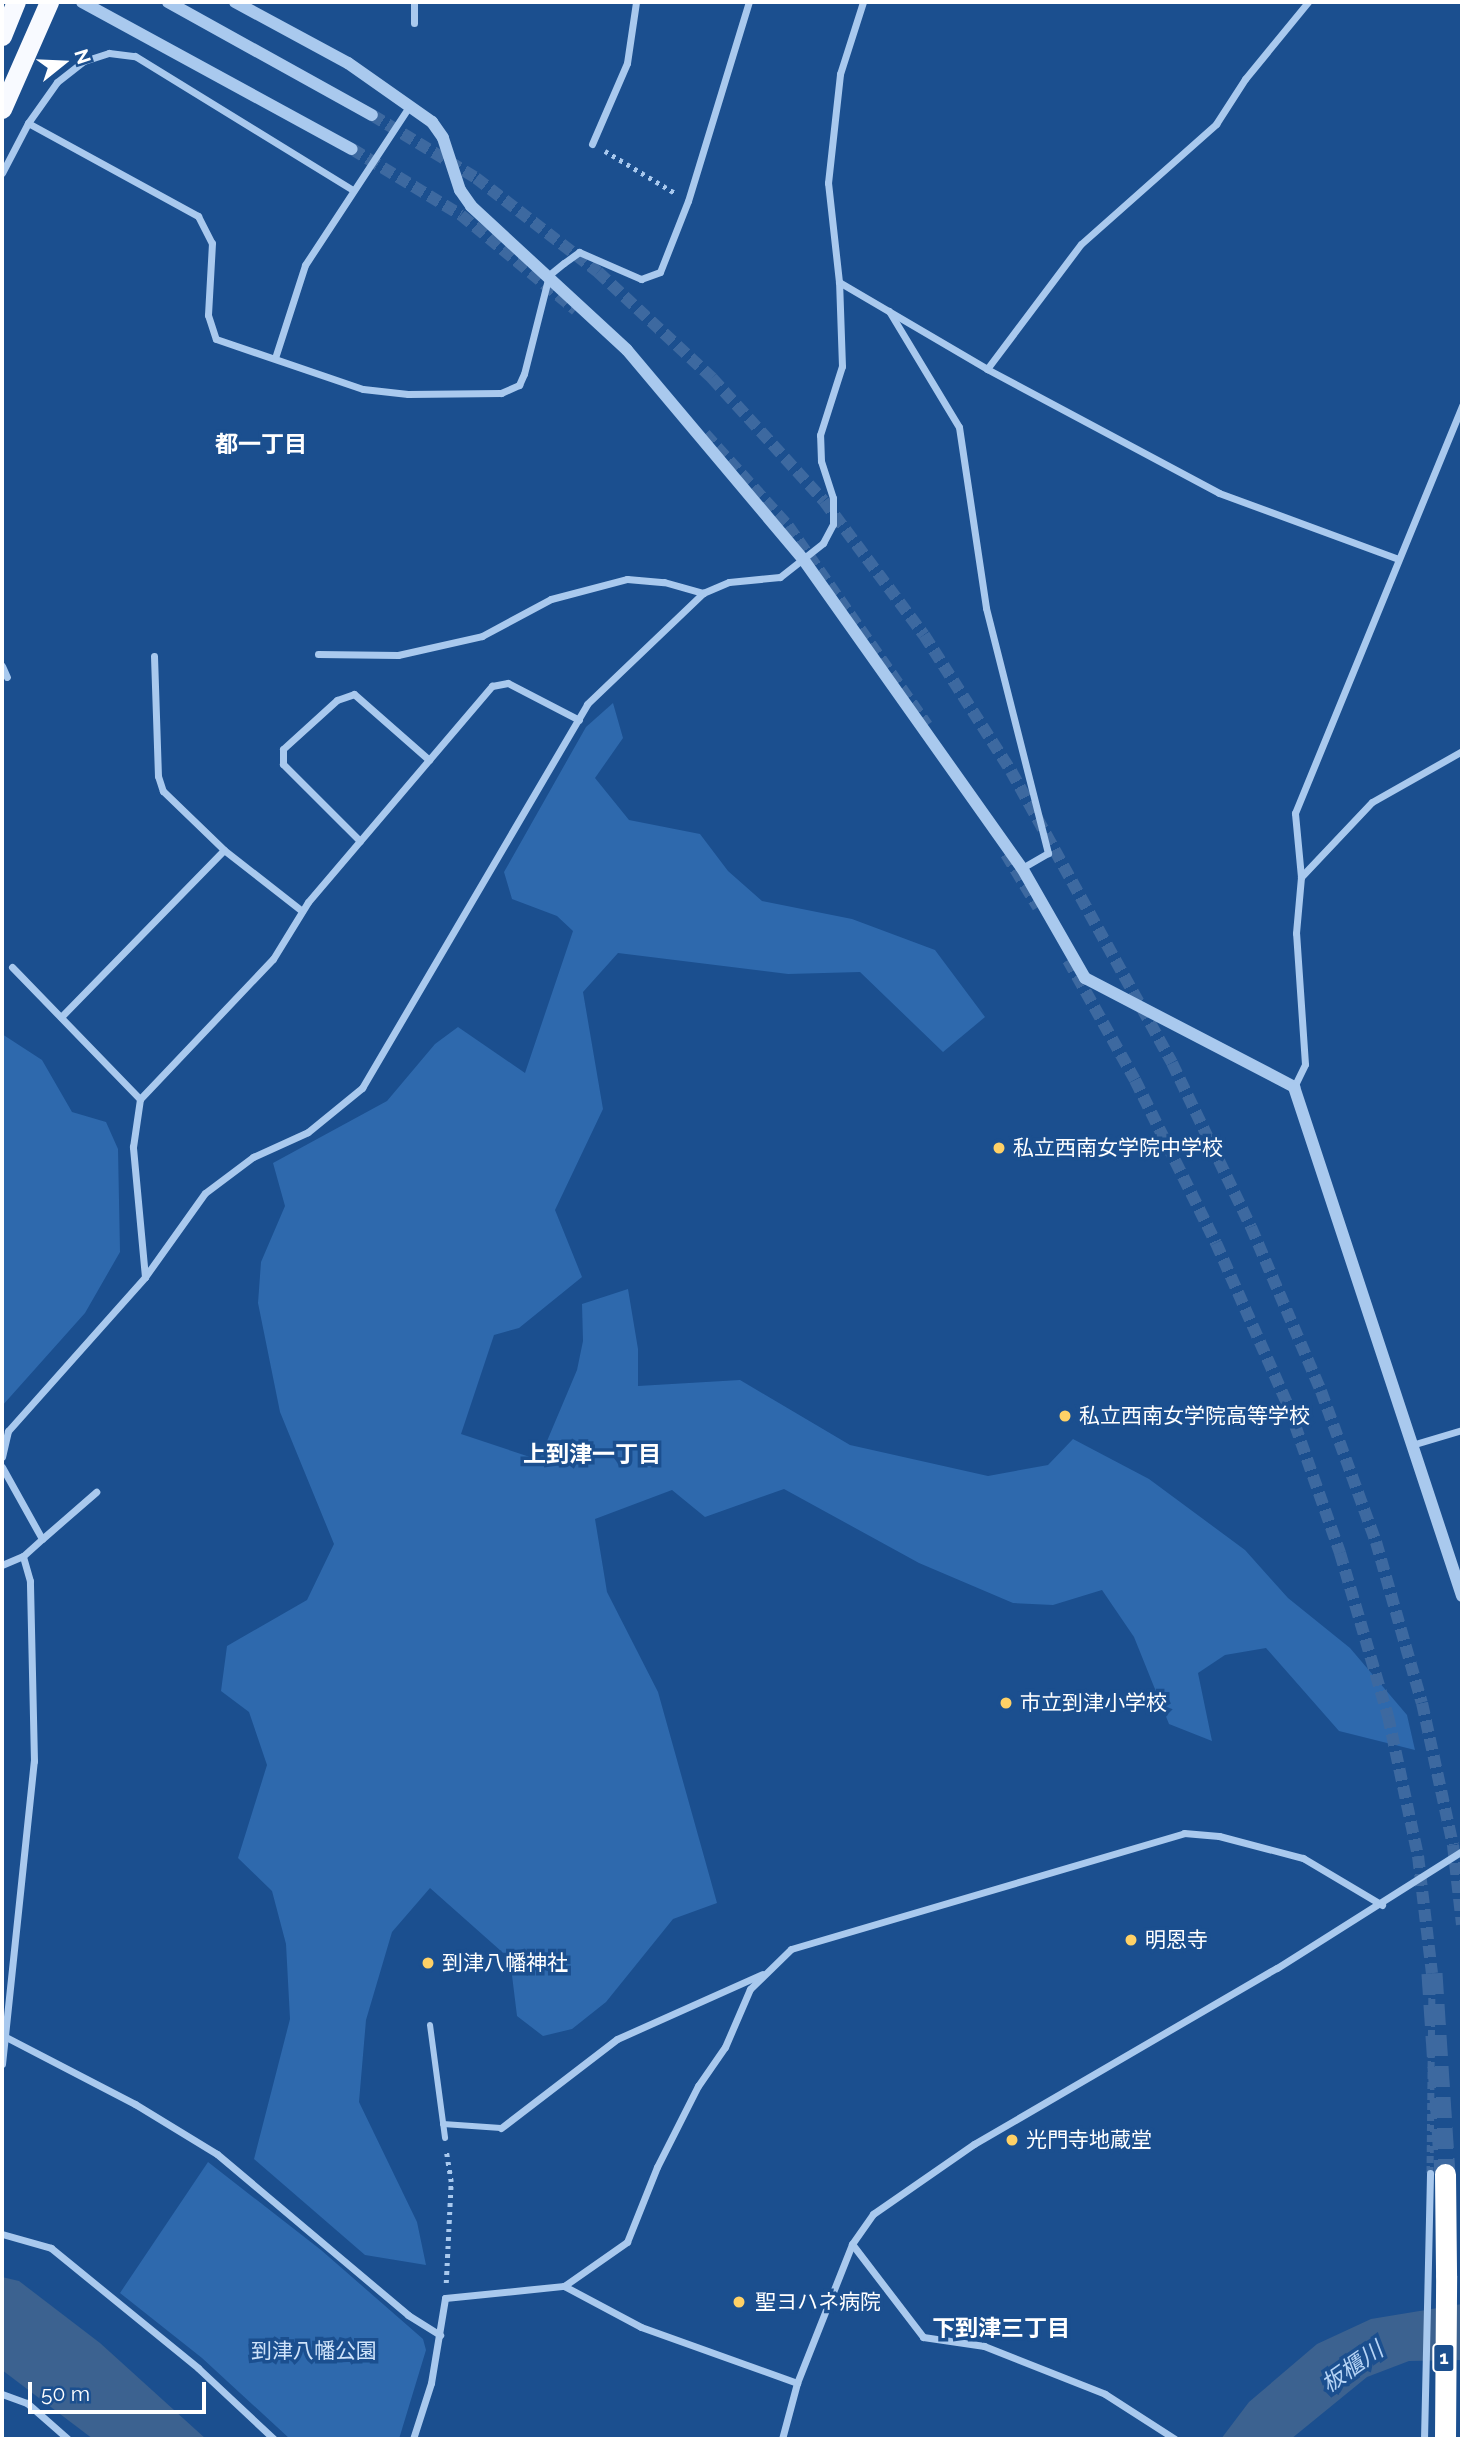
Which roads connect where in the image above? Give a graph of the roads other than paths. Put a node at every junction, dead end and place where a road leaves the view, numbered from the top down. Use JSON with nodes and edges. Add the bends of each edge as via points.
{"nodes":[{"id":1,"x":16,"y":2,"type":"edge"},
{"id":2,"x":49,"y":2,"type":"edge"},
{"id":3,"x":82,"y":2,"type":"edge"},
{"id":4,"x":168,"y":2,"type":"edge"},
{"id":5,"x":235,"y":2,"type":"edge"},
{"id":6,"x":414,"y":2,"type":"edge"},
{"id":7,"x":636,"y":2,"type":"edge"},
{"id":8,"x":749,"y":2,"type":"edge"},
{"id":9,"x":863,"y":2,"type":"edge"},
{"id":10,"x":1308,"y":2,"type":"edge"},
{"id":11,"x":414,"y":23,"type":"dead end"},
{"id":12,"x":2,"y":36,"type":"edge"},
{"id":13,"x":410,"y":104,"type":"junction"},
{"id":14,"x":2,"y":108,"type":"edge"},
{"id":15,"x":372,"y":116,"type":"tunnel mouth"},
{"id":16,"x":27,"y":123,"type":"junction"},
{"id":17,"x":592,"y":144,"type":"road end"},
{"id":18,"x":352,"y":149,"type":"tunnel mouth"},
{"id":19,"x":2,"y":173,"type":"edge"},
{"id":20,"x":353,"y":190,"type":"junction"},
{"id":21,"x":549,"y":275,"type":"junction"},
{"id":22,"x":839,"y":282,"type":"junction"},
{"id":23,"x":888,"y":310,"type":"junction"},
{"id":24,"x":275,"y":358,"type":"junction"},
{"id":25,"x":987,"y":369,"type":"junction"},
{"id":26,"x":1462,"y":405,"type":"edge"},
{"id":27,"x":1396,"y":558,"type":"junction"},
{"id":28,"x":803,"y":559,"type":"junction"},
{"id":29,"x":703,"y":593,"type":"junction"},
{"id":30,"x":318,"y":654,"type":"dead end"},
{"id":31,"x":154,"y":656,"type":"dead end"},
{"id":32,"x":2,"y":666,"type":"edge"},
{"id":33,"x":7,"y":677,"type":"dead end"},
{"id":34,"x":579,"y":719,"type":"junction"},
{"id":35,"x":1462,"y":751,"type":"edge"},
{"id":36,"x":429,"y":760,"type":"junction"},
{"id":37,"x":360,"y":841,"type":"junction"},
{"id":38,"x":224,"y":850,"type":"junction"},
{"id":39,"x":1022,"y":868,"type":"junction"},
{"id":40,"x":1301,"y":877,"type":"junction"},
{"id":41,"x":302,"y":911,"type":"junction"},
{"id":42,"x":12,"y":967,"type":"dead end"},
{"id":43,"x":61,"y":1017,"type":"junction"},
{"id":44,"x":1294,"y":1087,"type":"junction"},
{"id":45,"x":140,"y":1099,"type":"junction"},
{"id":46,"x":145,"y":1277,"type":"junction"},
{"id":47,"x":1462,"y":1430,"type":"edge"},
{"id":48,"x":1415,"y":1444,"type":"junction"},
{"id":49,"x":2,"y":1457,"type":"edge"},
{"id":50,"x":2,"y":1467,"type":"edge"},
{"id":51,"x":96,"y":1492,"type":"dead end"},
{"id":52,"x":42,"y":1539,"type":"junction"},
{"id":53,"x":23,"y":1556,"type":"junction"},
{"id":54,"x":2,"y":1565,"type":"edge"},
{"id":55,"x":1462,"y":1596,"type":"edge"},
{"id":56,"x":1462,"y":1851,"type":"edge"},
{"id":57,"x":1382,"y":1905,"type":"junction"},
{"id":58,"x":766,"y":1973,"type":"junction"},
{"id":59,"x":430,"y":2025,"type":"dead end"},
{"id":60,"x":5,"y":2035,"type":"edge"},
{"id":61,"x":2,"y":2064,"type":"edge"},
{"id":62,"x":443,"y":2124,"type":"junction"},
{"id":63,"x":501,"y":2128,"type":"joint"},
{"id":64,"x":445,"y":2138,"type":"road end"},
{"id":65,"x":1437,"y":2173,"type":"tunnel mouth"},
{"id":66,"x":2,"y":2234,"type":"edge"},
{"id":67,"x":852,"y":2244,"type":"junction"},
{"id":68,"x":1435,"y":2276,"type":"junction"},
{"id":69,"x":564,"y":2286,"type":"junction"},
{"id":70,"x":440,"y":2335,"type":"junction"},
{"id":71,"x":797,"y":2383,"type":"junction"},
{"id":72,"x":2,"y":2394,"type":"edge"},
{"id":73,"x":68,"y":2439,"type":"edge"},
{"id":74,"x":274,"y":2439,"type":"edge"},
{"id":75,"x":413,"y":2439,"type":"edge"},
{"id":76,"x":782,"y":2439,"type":"edge"},
{"id":77,"x":1175,"y":2439,"type":"edge"},
{"id":78,"x":1423,"y":2439,"type":"edge"},
{"id":79,"x":1447,"y":2439,"type":"edge"}],
"edges":[{"from":1,"to":12,"type":"highway"},
{"from":2,"to":14,"type":"highway"},
{"from":3,"to":18,"type":"street"},
{"from":4,"to":15,"type":"street"},
{"from":5,"to":13,"type":"street","via":[[348,63]]},
{"from":6,"to":11,"type":"street"},
{"from":7,"to":17,"type":"street","via":[[627,63]]},
{"from":8,"to":21,"type":"street","via":[[688,201],[660,272],[641,279],[579,252]]},
{"from":9,"to":22,"type":"street","via":[[840,74],[828,183]]},
{"from":10,"to":25,"type":"street","via":[[1245,79],[1216,124],[1081,244]]},
{"from":13,"to":20,"type":"street"},
{"from":13,"to":21,"type":"street","via":[[443,138],[460,190],[471,206]]},
{"from":16,"to":19,"type":"street"},
{"from":16,"to":20,"type":"street","via":[[57,82],[84,61],[109,53],[135,56]]},
{"from":16,"to":24,"type":"street","via":[[198,216],[212,243],[208,315],[216,339]]},
{"from":20,"to":24,"type":"street","via":[[305,265]]},
{"from":21,"to":24,"type":"street","via":[[524,374],[519,385],[501,393],[408,394],[363,389]]},
{"from":21,"to":28,"type":"street","via":[[635,360]]},
{"from":22,"to":23,"type":"street"},
{"from":22,"to":28,"type":"street","via":[[842,366],[820,435],[821,461],[833,498],[832,524],[822,543]]},
{"from":23,"to":25,"type":"street"},
{"from":23,"to":39,"type":"street","via":[[959,427],[986,608],[1048,853]]},
{"from":25,"to":27,"type":"street","via":[[1219,493]]},
{"from":26,"to":27,"type":"street"},
{"from":27,"to":40,"type":"street","via":[[1295,813]]},
{"from":28,"to":29,"type":"street","via":[[780,576],[729,582]]},
{"from":28,"to":39,"type":"street"},
{"from":29,"to":30,"type":"street","via":[[664,582],[627,579],[551,599],[482,636],[398,655]]},
{"from":29,"to":34,"type":"street","via":[[587,704]]},
{"from":31,"to":38,"type":"street","via":[[163,790]]},
{"from":32,"to":33,"type":"street"},
{"from":34,"to":36,"type":"street","via":[[508,683],[492,686]]},
{"from":34,"to":46,"type":"street","via":[[362,1088],[308,1132],[253,1157],[205,1193]]},
{"from":35,"to":40,"type":"street","via":[[1372,802]]},
{"from":36,"to":37,"type":"street"},
{"from":36,"to":37,"type":"street","via":[[354,694],[337,700],[284,749],[284,764]]},
{"from":37,"to":41,"type":"street"},
{"from":38,"to":41,"type":"street"},
{"from":38,"to":43,"type":"street"},
{"from":39,"to":44,"type":"street","via":[[1086,978]]},
{"from":40,"to":44,"type":"street","via":[[1296,933],[1305,1064]]},
{"from":41,"to":45,"type":"street","via":[[273,959]]},
{"from":42,"to":43,"type":"street"},
{"from":43,"to":45,"type":"street"},
{"from":44,"to":48,"type":"street"},
{"from":45,"to":46,"type":"street","via":[[133,1147]]},
{"from":46,"to":49,"type":"street","via":[[8,1431]]},
{"from":47,"to":48,"type":"street"},
{"from":48,"to":55,"type":"street"},
{"from":50,"to":52,"type":"street"},
{"from":51,"to":52,"type":"street"},
{"from":52,"to":53,"type":"street"},
{"from":53,"to":54,"type":"street"},
{"from":53,"to":60,"type":"street","via":[[30,1581],[34,1761]]},
{"from":56,"to":57,"type":"street"},
{"from":57,"to":58,"type":"street","via":[[1304,1857],[1219,1836],[1184,1833],[791,1949]]},
{"from":57,"to":67,"type":"street","via":[[940,2165],[873,2214]]},
{"from":58,"to":63,"type":"street","via":[[617,2039]]},
{"from":58,"to":69,"type":"street","via":[[750,1989],[725,2047],[692,2098],[657,2167],[627,2242]]},
{"from":59,"to":62,"type":"street"},
{"from":60,"to":61,"type":"street"},
{"from":60,"to":70,"type":"street","via":[[217,2154],[408,2315]]},
{"from":62,"to":63,"type":"street"},
{"from":62,"to":64,"type":"street"},
{"from":65,"to":68,"type":"highway"},
{"from":66,"to":74,"type":"street","via":[[51,2248],[198,2368]]},
{"from":67,"to":71,"type":"street"},
{"from":67,"to":77,"type":"street","via":[[923,2337],[984,2346],[1105,2394]]},
{"from":68,"to":78,"type":"street"},
{"from":68,"to":79,"type":"highway","number":"1","bridge":true},
{"from":69,"to":70,"type":"street","via":[[445,2298]]},
{"from":69,"to":71,"type":"street","via":[[641,2327]]},
{"from":70,"to":75,"type":"street"},
{"from":71,"to":76,"type":"street"},
{"from":72,"to":73,"type":"street","via":[[27,2403]]}]}
